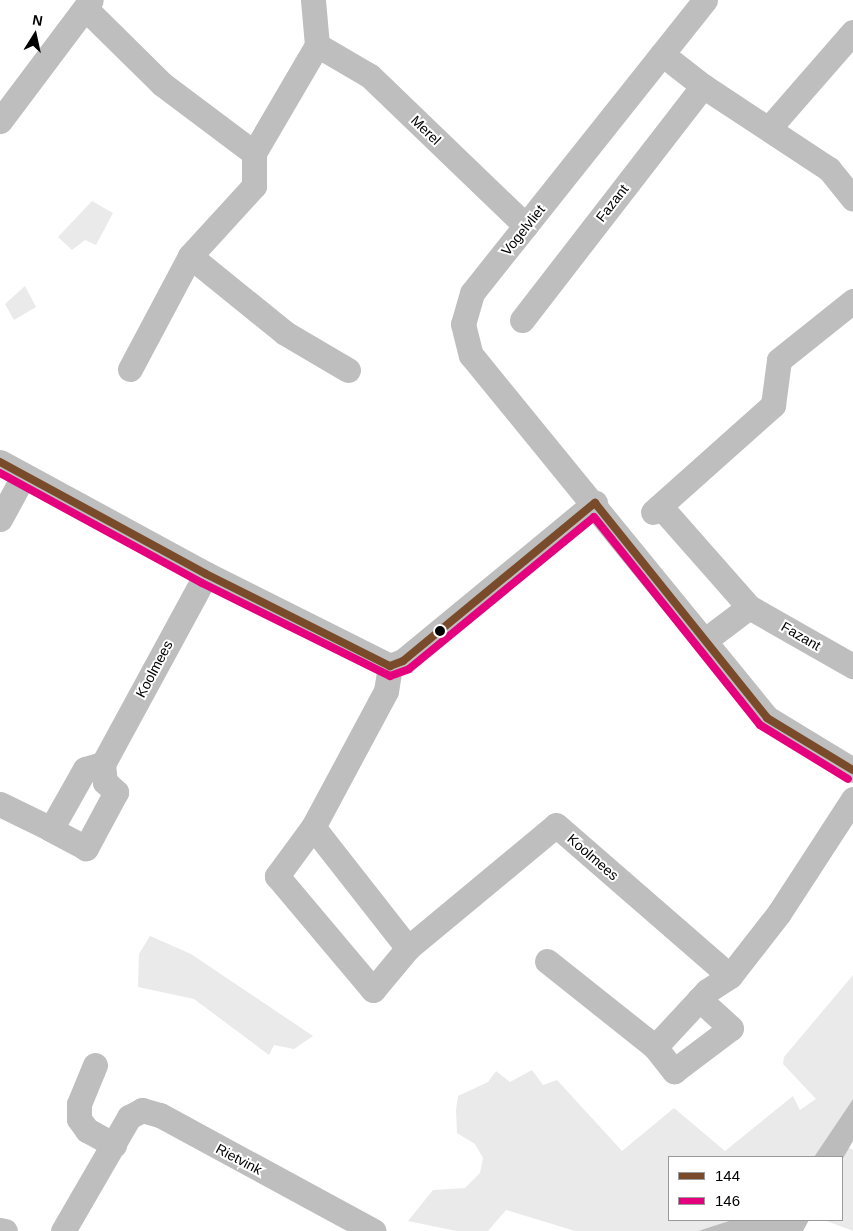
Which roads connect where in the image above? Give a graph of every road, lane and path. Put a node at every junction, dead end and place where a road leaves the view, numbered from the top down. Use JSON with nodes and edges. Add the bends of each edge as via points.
{"nodes":[{"id":1,"x":313,"y":0,"type":"edge"},
{"id":2,"x":705,"y":0,"type":"edge"},
{"id":3,"x":88,"y":5,"type":"edge"},
{"id":4,"x":853,"y":32,"type":"edge"},
{"id":5,"x":317,"y":45,"type":"junction"},
{"id":6,"x":662,"y":54,"type":"junction"},
{"id":7,"x":703,"y":86,"type":"junction"},
{"id":8,"x":0,"y":120,"type":"edge"},
{"id":9,"x":770,"y":127,"type":"junction"},
{"id":10,"x":254,"y":153,"type":"junction"},
{"id":11,"x":853,"y":199,"type":"edge"},
{"id":12,"x":526,"y":226,"type":"junction"},
{"id":13,"x":190,"y":256,"type":"junction"},
{"id":14,"x":853,"y":301,"type":"edge"},
{"id":15,"x":522,"y":320,"type":"dead end"},
{"id":16,"x":130,"y":370,"type":"dead end"},
{"id":17,"x":348,"y":370,"type":"dead end"},
{"id":18,"x":0,"y":462,"type":"edge"},
{"id":19,"x":24,"y":475,"type":"junction"},
{"id":20,"x":595,"y":503,"type":"junction"},
{"id":21,"x":0,"y":519,"type":"edge"},
{"id":22,"x":206,"y":574,"type":"junction"},
{"id":23,"x":748,"y":607,"type":"junction"},
{"id":24,"x":704,"y":641,"type":"junction"},
{"id":25,"x":390,"y":666,"type":"junction"},
{"id":26,"x":853,"y":666,"type":"edge"},
{"id":27,"x":102,"y":764,"type":"junction"},
{"id":28,"x":853,"y":770,"type":"edge"},
{"id":29,"x":853,"y":799,"type":"edge"},
{"id":30,"x":0,"y":804,"type":"edge"},
{"id":31,"x":313,"y":827,"type":"junction"},
{"id":32,"x":51,"y":829,"type":"junction"},
{"id":33,"x":408,"y":948,"type":"junction"},
{"id":34,"x":547,"y":961,"type":"dead end"},
{"id":35,"x":730,"y":976,"type":"junction"},
{"id":36,"x":700,"y":999,"type":"junction"},
{"id":37,"x":655,"y":1047,"type":"junction"},
{"id":38,"x":95,"y":1065,"type":"dead end"},
{"id":39,"x":114,"y":1145,"type":"junction"},
{"id":40,"x":0,"y":1230,"type":"edge"},
{"id":41,"x":5,"y":1231,"type":"edge"},
{"id":42,"x":63,"y":1231,"type":"edge"},
{"id":43,"x":374,"y":1231,"type":"edge"}],
"edges":[{"from":1,"to":5,"type":"street"},
{"from":2,"to":6,"type":"street","name":"Vogelvliet"},
{"from":3,"to":8,"type":"street"},
{"from":3,"to":10,"type":"street","via":[[162,84]]},
{"from":4,"to":9,"type":"street"},
{"from":5,"to":10,"type":"street"},
{"from":5,"to":12,"type":"street","name":"Merel","via":[[370,76]]},
{"from":6,"to":7,"type":"street"},
{"from":6,"to":12,"type":"street","name":"Vogelvliet"},
{"from":7,"to":9,"type":"street"},
{"from":7,"to":15,"type":"street","name":"Fazant"},
{"from":9,"to":11,"type":"street","via":[[829,169]]},
{"from":10,"to":13,"type":"street","via":[[254,186]]},
{"from":12,"to":20,"type":"street","name":"Vogelvliet","via":[[472,293],[463,324],[471,355]]},
{"from":13,"to":16,"type":"street"},
{"from":13,"to":17,"type":"street","via":[[285,333]]},
{"from":14,"to":23,"type":"street","name":"Fazant","via":[[779,360],[773,405],[656,509]]},
{"from":18,"to":19,"type":"street"},
{"from":19,"to":21,"type":"street"},
{"from":19,"to":22,"type":"street"},
{"from":20,"to":24,"type":"street","name":"Vogelvliet"},
{"from":20,"to":25,"type":"street","via":[[403,662]]},
{"from":22,"to":25,"type":"street"},
{"from":22,"to":27,"type":"street","name":"Koolmees"},
{"from":23,"to":24,"type":"street"},
{"from":23,"to":26,"type":"street","name":"Fazant"},
{"from":24,"to":28,"type":"street","name":"Vogelvliet","via":[[766,718]]},
{"from":25,"to":31,"type":"street","name":"Koolmees","via":[[386,691]]},
{"from":27,"to":32,"type":"street","via":[[85,769]]},
{"from":27,"to":32,"type":"street","via":[[105,782],[116,792],[86,848]]},
{"from":29,"to":35,"type":"street","via":[[779,913]]},
{"from":30,"to":32,"type":"street"},
{"from":31,"to":33,"type":"street"},
{"from":31,"to":33,"type":"street","name":"Koolmees","via":[[277,876],[372,990]]},
{"from":33,"to":35,"type":"street","name":"Koolmees","via":[[556,826]]},
{"from":34,"to":37,"type":"street"},
{"from":35,"to":36,"type":"street"},
{"from":36,"to":37,"type":"street"},
{"from":36,"to":37,"type":"street","via":[[731,1028],[674,1071]]},
{"from":38,"to":39,"type":"street","via":[[79,1104],[80,1119],[87,1130]]},
{"from":39,"to":42,"type":"street","name":"Rietvink"},
{"from":39,"to":43,"type":"street","name":"Rietvink","via":[[129,1117],[142,1110],[160,1115]]},
{"from":40,"to":41,"type":"street"}]}
